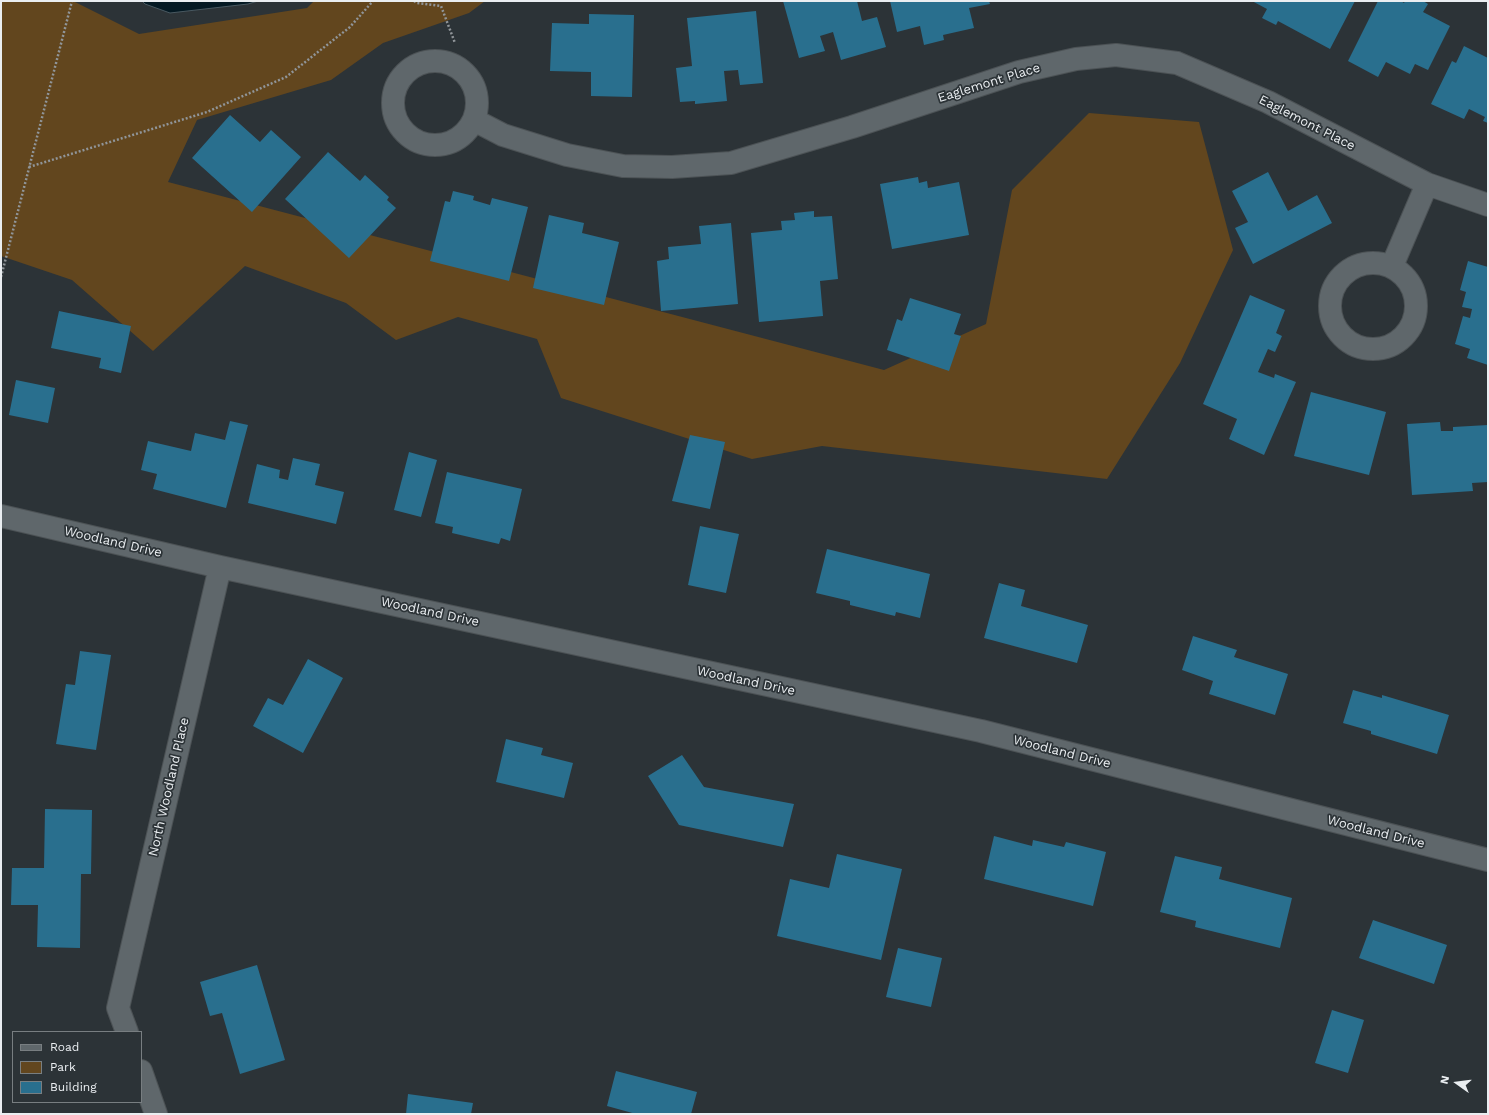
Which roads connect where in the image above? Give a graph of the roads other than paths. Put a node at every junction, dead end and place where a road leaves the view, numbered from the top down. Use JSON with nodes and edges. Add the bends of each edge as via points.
{"nodes":[{"id":1,"x":474,"y":120,"type":"dead end"},
{"id":2,"x":1427,"y":184,"type":"junction"},
{"id":3,"x":1488,"y":205,"type":"edge"},
{"id":4,"x":1392,"y":266,"type":"dead end"},
{"id":5,"x":1,"y":516,"type":"edge"},
{"id":6,"x":220,"y":567,"type":"junction"},
{"id":7,"x":1488,"y":860,"type":"edge"},
{"id":8,"x":127,"y":1031,"type":"edge"},
{"id":9,"x":142,"y":1074,"type":"edge"},
{"id":10,"x":156,"y":1114,"type":"edge"}],
"edges":[{"from":1,"to":2,"type":"street","name":"Eaglemont Place","via":[[503,134],[567,155],[623,166],[672,168],[731,163],[852,127],[1019,72],[1076,59],[1116,55],[1177,62],[1268,102]]},
{"from":2,"to":3,"type":"street","name":"Eaglemont Place"},
{"from":2,"to":4,"type":"street"},
{"from":5,"to":6,"type":"street","name":"Woodland Drive"},
{"from":6,"to":7,"type":"street","name":"Woodland Drive","via":[[981,731]]},
{"from":6,"to":8,"type":"street","name":"North Woodland Place","via":[[118,1008]]},
{"from":9,"to":10,"type":"street"}]}
